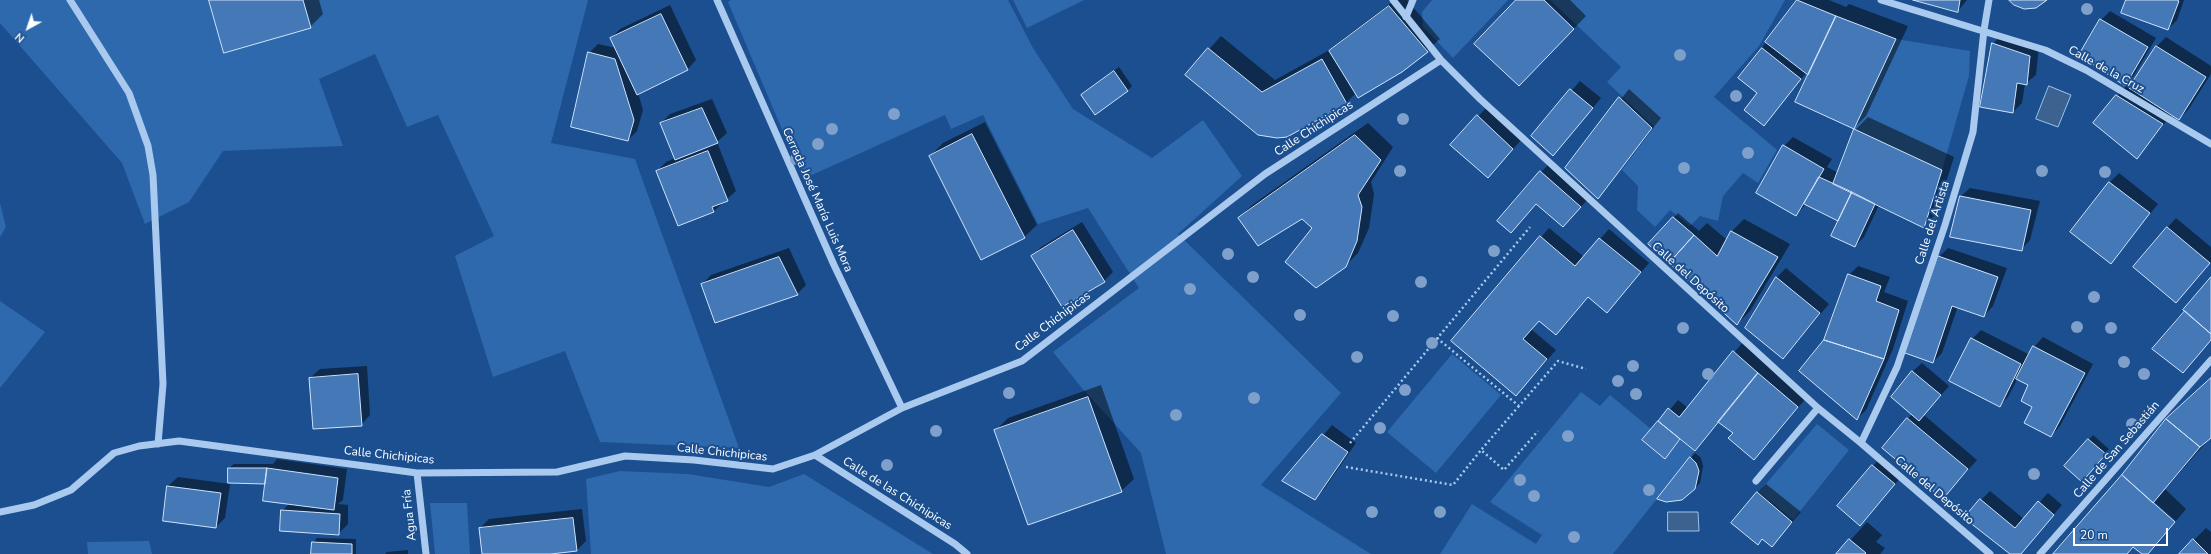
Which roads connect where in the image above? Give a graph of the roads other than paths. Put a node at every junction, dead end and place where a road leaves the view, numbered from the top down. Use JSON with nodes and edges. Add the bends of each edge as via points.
{"nodes":[{"id":1,"x":70,"y":0,"type":"edge"},
{"id":2,"x":717,"y":0,"type":"edge"},
{"id":3,"x":1393,"y":0,"type":"edge"},
{"id":4,"x":1412,"y":0,"type":"edge"},
{"id":5,"x":1881,"y":0,"type":"edge"},
{"id":6,"x":1989,"y":0,"type":"edge"},
{"id":7,"x":1406,"y":17,"type":"junction"},
{"id":8,"x":1984,"y":30,"type":"junction"},
{"id":9,"x":1441,"y":60,"type":"junction"},
{"id":10,"x":2211,"y":144,"type":"edge"},
{"id":11,"x":2211,"y":360,"type":"edge"},
{"id":12,"x":902,"y":408,"type":"junction"},
{"id":13,"x":1818,"y":408,"type":"junction"},
{"id":14,"x":1861,"y":443,"type":"junction"},
{"id":15,"x":158,"y":444,"type":"junction"},
{"id":16,"x":815,"y":455,"type":"junction"},
{"id":17,"x":417,"y":473,"type":"junction"},
{"id":18,"x":1756,"y":481,"type":"dead end"},
{"id":19,"x":0,"y":512,"type":"edge"},
{"id":20,"x":426,"y":554,"type":"edge"},
{"id":21,"x":967,"y":554,"type":"edge"},
{"id":22,"x":1990,"y":554,"type":"edge"},
{"id":23,"x":2040,"y":554,"type":"edge"}],
"edges":[{"from":1,"to":15,"type":"street","via":[[129,93],[148,146],[153,175],[163,384]]},
{"from":2,"to":12,"type":"street","name":"Cerrada José María Luis Mora","via":[[834,265]]},
{"from":3,"to":7,"type":"street","name":"Calle del Depósito"},
{"from":4,"to":7,"type":"street"},
{"from":5,"to":8,"type":"street","name":"Calle de la Cruz"},
{"from":6,"to":8,"type":"street","name":"Calle del Artista"},
{"from":7,"to":9,"type":"street","name":"Calle del Depósito"},
{"from":8,"to":10,"type":"street","name":"Calle de la Cruz","via":[[2045,50],[2086,70]]},
{"from":8,"to":14,"type":"street","name":"Calle del Artista","via":[[1973,132],[1897,367]]},
{"from":9,"to":12,"type":"street","name":"Calle Chichipicas","via":[[1265,174],[1022,361]]},
{"from":9,"to":13,"type":"street","name":"Calle del Depósito","via":[[1537,153]]},
{"from":11,"to":23,"type":"street","name":"Calle de San Sebastián"},
{"from":12,"to":16,"type":"street","name":"Calle Chichipicas"},
{"from":13,"to":14,"type":"street","name":"Calle del Depósito"},
{"from":13,"to":18,"type":"street"},
{"from":14,"to":22,"type":"street","name":"Calle del Depósito"},
{"from":15,"to":17,"type":"street","name":"Calle Chichipicas","via":[[179,441]]},
{"from":15,"to":19,"type":"street","name":"Calle Chichipicas","via":[[114,453],[71,490],[34,506]]},
{"from":16,"to":17,"type":"street","name":"Calle Chichipicas","via":[[773,469],[694,460],[625,456],[557,472]]},
{"from":16,"to":21,"type":"street","name":"Calle de las Chichipicas"},
{"from":17,"to":20,"type":"street","name":"Agua Fría"}]}
